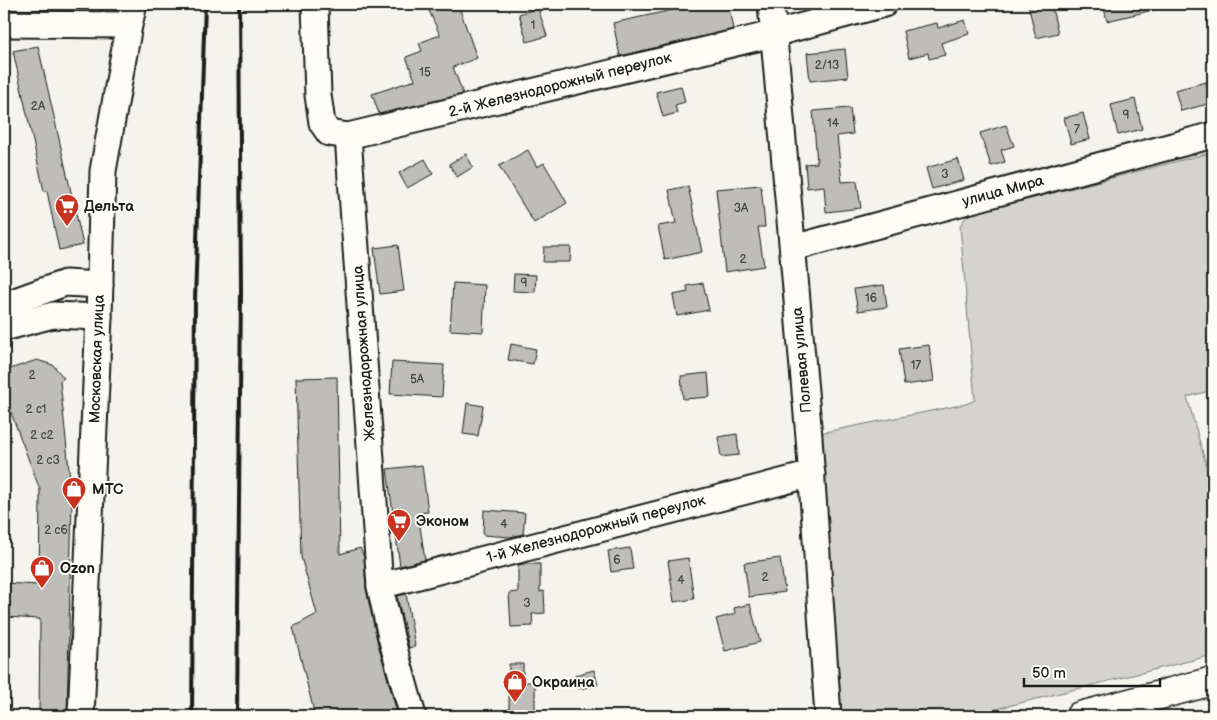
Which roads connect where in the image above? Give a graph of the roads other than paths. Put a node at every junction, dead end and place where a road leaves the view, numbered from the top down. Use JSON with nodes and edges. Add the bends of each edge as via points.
{"nodes":[{"id":1,"x":315,"y":4,"type":"edge"},
{"id":2,"x":771,"y":4,"type":"edge"},
{"id":3,"x":884,"y":4,"type":"edge"},
{"id":4,"x":132,"y":14,"type":"edge"},
{"id":5,"x":4,"y":24,"type":"edge"},
{"id":6,"x":773,"y":34,"type":"junction"},
{"id":7,"x":1213,"y":135,"type":"edge"},
{"id":8,"x":348,"y":136,"type":"junction"},
{"id":9,"x":793,"y":248,"type":"junction"},
{"id":10,"x":100,"y":285,"type":"junction"},
{"id":11,"x":4,"y":305,"type":"edge"},
{"id":12,"x":99,"y":318,"type":"junction"},
{"id":13,"x":4,"y":328,"type":"edge"},
{"id":14,"x":812,"y":474,"type":"junction"},
{"id":15,"x":380,"y":586,"type":"junction"},
{"id":16,"x":1213,"y":681,"type":"edge"},
{"id":17,"x":81,"y":716,"type":"edge"},
{"id":18,"x":413,"y":716,"type":"edge"},
{"id":19,"x":828,"y":716,"type":"edge"},
{"id":20,"x":1080,"y":716,"type":"edge"}],
"edges":[{"from":1,"to":8,"type":"street","via":[[322,123],[329,133]]},
{"from":2,"to":6,"type":"street","name":"Полевая улица"},
{"from":3,"to":6,"type":"street","name":"2-й Железнодорожный переулок"},
{"from":4,"to":5,"type":"street"},
{"from":4,"to":10,"type":"street","name":"Московская улица","via":[[104,171]]},
{"from":6,"to":8,"type":"street","name":"2-й Железнодорожный переулок"},
{"from":6,"to":9,"type":"street","name":"Полевая улица"},
{"from":7,"to":9,"type":"street","name":"улица Мира"},
{"from":8,"to":15,"type":"street","name":"Железнодорожная улица"},
{"from":9,"to":14,"type":"street","name":"Полевая улица"},
{"from":10,"to":11,"type":"street","via":[[65,283]]},
{"from":10,"to":12,"type":"street","name":"Московская улица"},
{"from":12,"to":13,"type":"street","via":[[53,315]]},
{"from":12,"to":17,"type":"street","name":"Московская улица"},
{"from":14,"to":15,"type":"street","name":"1-й Железнодорожный переулок"},
{"from":14,"to":19,"type":"street","name":"Полевая улица"},
{"from":15,"to":18,"type":"street","name":"Железнодорожная улица"},
{"from":16,"to":20,"type":"main road"}]}
